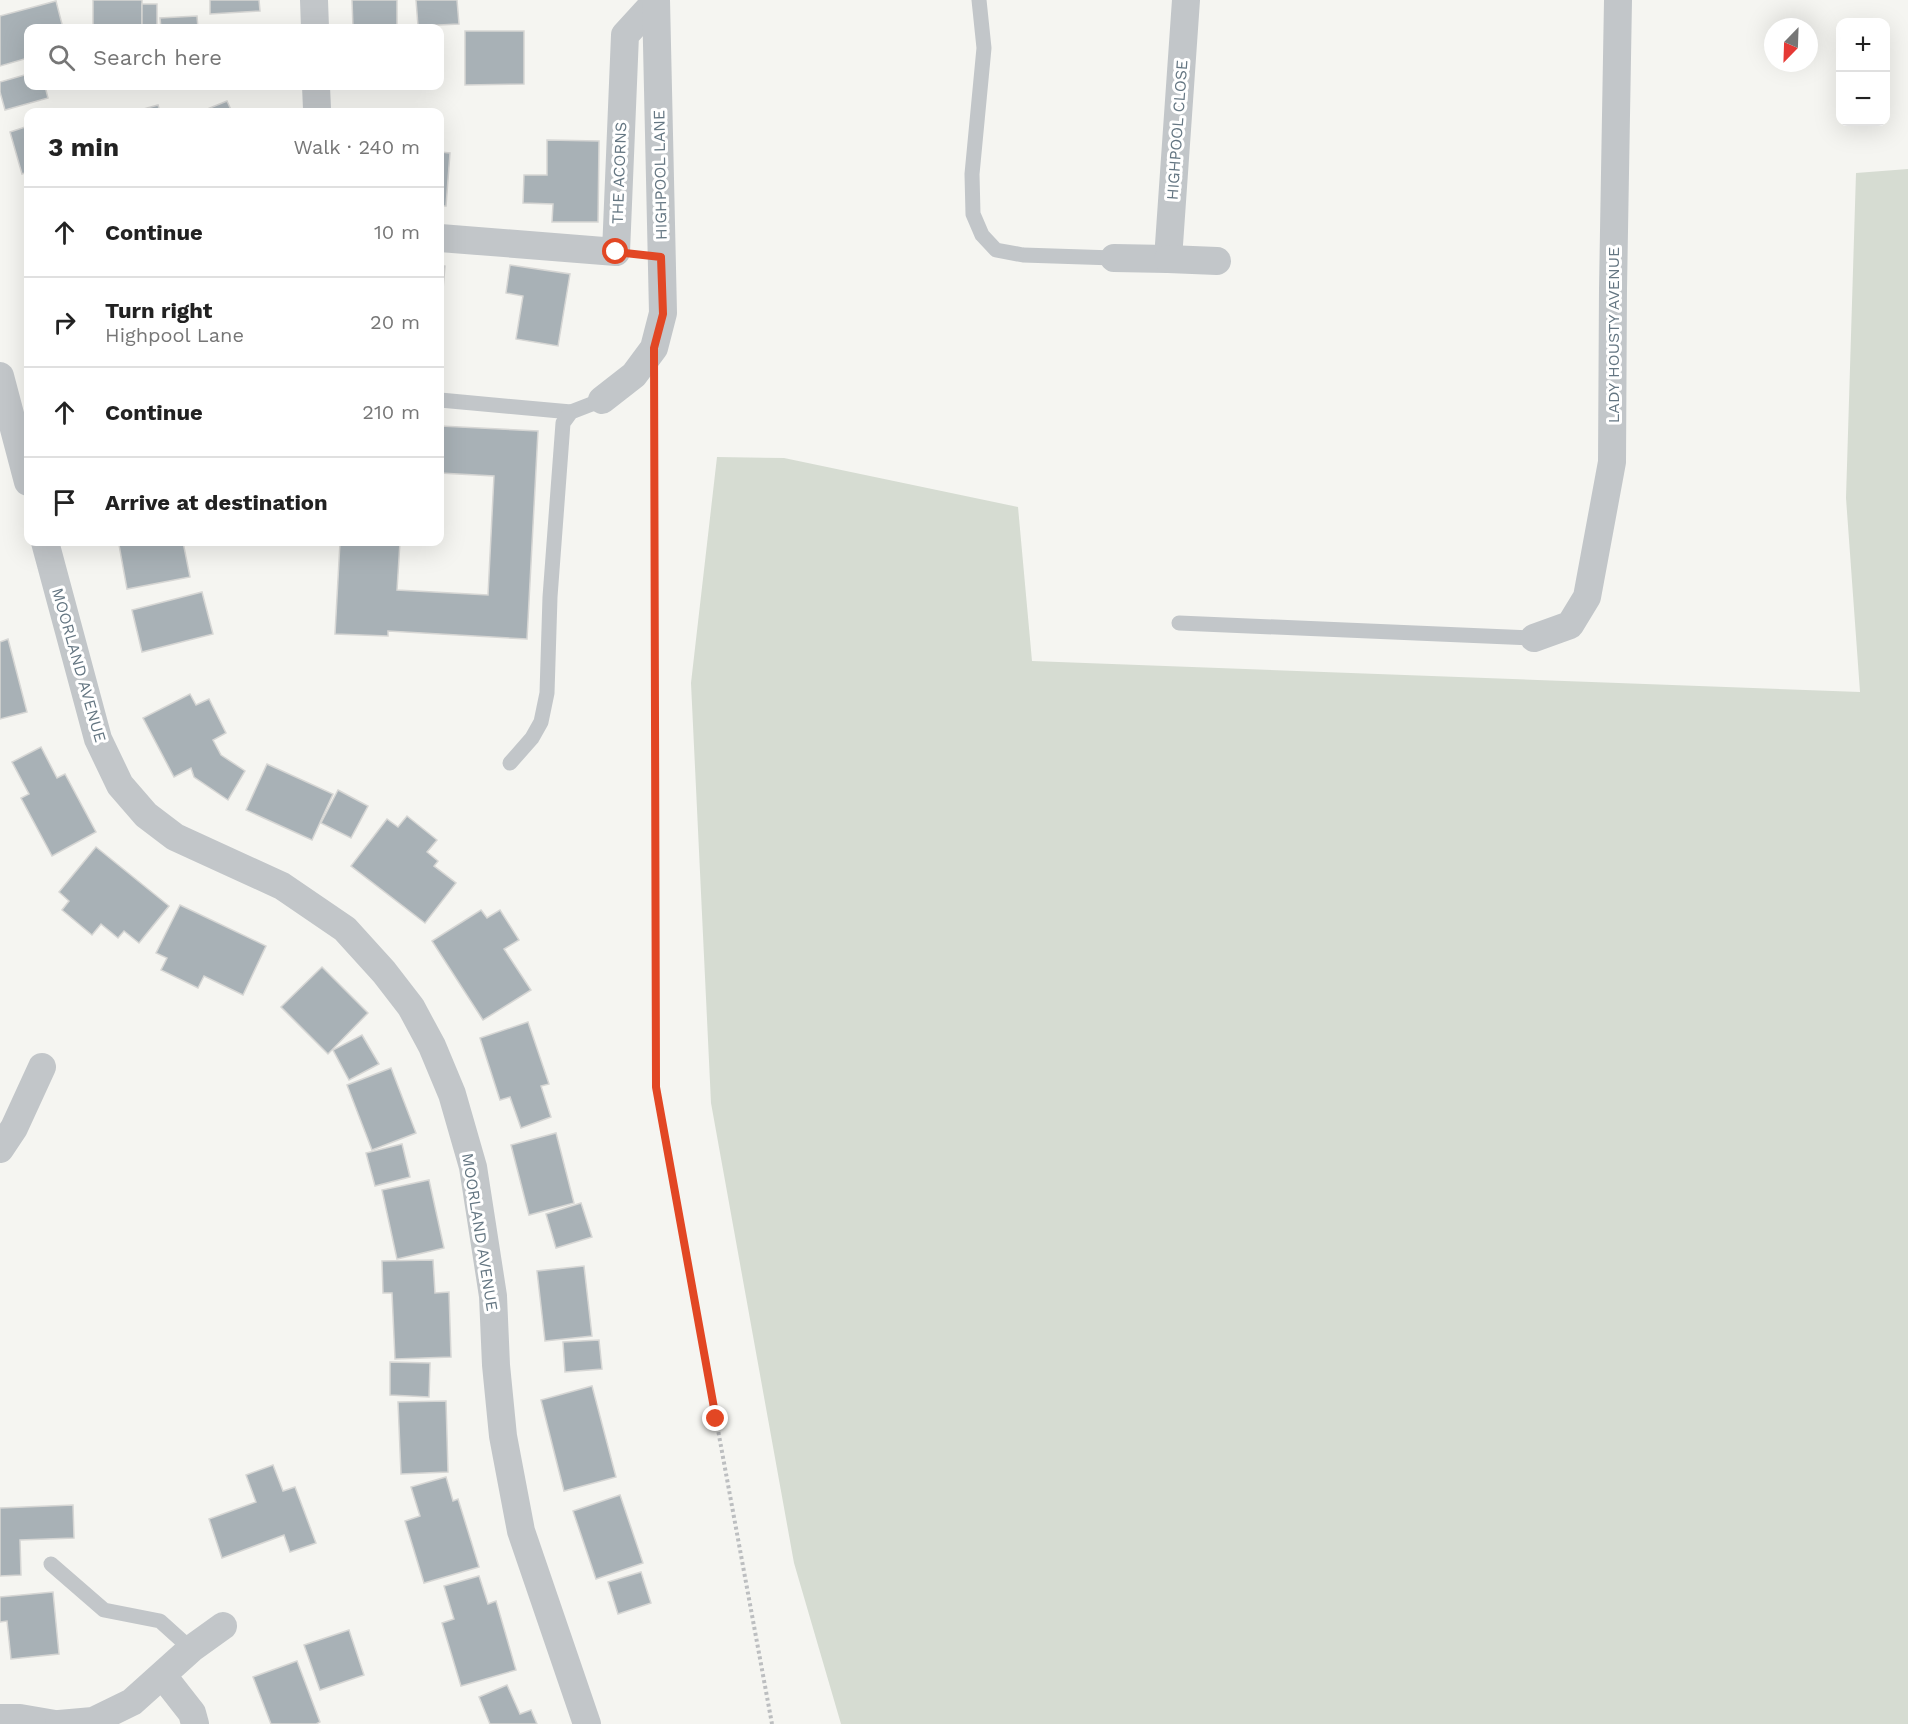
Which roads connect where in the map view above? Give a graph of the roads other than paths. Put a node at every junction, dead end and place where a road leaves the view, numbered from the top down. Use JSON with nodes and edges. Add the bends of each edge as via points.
{"nodes":[{"id":1,"x":314,"y":0,"type":"edge"},
{"id":2,"x":979,"y":0,"type":"edge"},
{"id":3,"x":1186,"y":0,"type":"edge"},
{"id":4,"x":1618,"y":0,"type":"edge"},
{"id":5,"x":656,"y":1,"type":"edge"},
{"id":6,"x":315,"y":24,"type":"edge"},
{"id":7,"x":444,"y":238,"type":"edge"},
{"id":8,"x":616,"y":252,"type":"junction"},
{"id":9,"x":661,"y":257,"type":"junction"},
{"id":10,"x":1114,"y":258,"type":"joint"},
{"id":11,"x":1168,"y":260,"type":"junction"},
{"id":12,"x":1217,"y":261,"type":"dead end"},
{"id":13,"x":0,"y":376,"type":"edge"},
{"id":14,"x":444,"y":400,"type":"edge"},
{"id":15,"x":602,"y":400,"type":"joint"},
{"id":16,"x":571,"y":412,"type":"junction"},
{"id":17,"x":24,"y":467,"type":"edge"},
{"id":18,"x":46,"y":546,"type":"edge"},
{"id":19,"x":1179,"y":623,"type":"dead end"},
{"id":20,"x":1534,"y":638,"type":"joint"},
{"id":21,"x":510,"y":763,"type":"dead end"},
{"id":22,"x":42,"y":1067,"type":"dead end"},
{"id":23,"x":0,"y":1149,"type":"edge"},
{"id":24,"x":51,"y":1564,"type":"dead end"},
{"id":25,"x":223,"y":1626,"type":"dead end"},
{"id":26,"x":191,"y":1649,"type":"junction"},
{"id":27,"x":163,"y":1676,"type":"junction"},
{"id":28,"x":0,"y":1718,"type":"edge"},
{"id":29,"x":57,"y":1724,"type":"edge"},
{"id":30,"x":195,"y":1724,"type":"edge"},
{"id":31,"x":587,"y":1724,"type":"edge"}],
"edges":[{"from":1,"to":6,"type":"street"},
{"from":2,"to":10,"type":"lane","via":[[984,48],[972,174],[973,214],[982,235],[996,250],[1023,255]]},
{"from":3,"to":11,"type":"street","name":"HIGHPOOL CLOSE"},
{"from":4,"to":20,"type":"street","name":"LADY HOUSTY AVENUE","via":[[1612,462],[1587,597],[1570,625]]},
{"from":5,"to":8,"type":"street","name":"THE ACORNS","via":[[625,35]]},
{"from":5,"to":9,"type":"street","name":"HIGHPOOL LANE"},
{"from":7,"to":8,"type":"street"},
{"from":8,"to":9,"type":"street"},
{"from":9,"to":15,"type":"street","name":"HIGHPOOL LANE","via":[[663,314],[654,348],[634,375]]},
{"from":10,"to":11,"type":"street"},
{"from":11,"to":12,"type":"street"},
{"from":13,"to":17,"type":"street"},
{"from":14,"to":16,"type":"lane"},
{"from":15,"to":16,"type":"lane"},
{"from":16,"to":21,"type":"lane","via":[[563,423],[542,722]]},
{"from":18,"to":31,"type":"street","name":"MOORLAND AVENUE","via":[[98,739],[120,785],[174,837],[282,886],[345,929],[411,1007],[432,1046],[452,1094],[473,1167],[493,1296],[503,1436],[521,1531]]},
{"from":19,"to":20,"type":"lane"},
{"from":22,"to":23,"type":"street"},
{"from":24,"to":26,"type":"lane","via":[[104,1610],[160,1621]]},
{"from":25,"to":26,"type":"street"},
{"from":26,"to":27,"type":"street"},
{"from":27,"to":29,"type":"street","via":[[132,1702],[93,1721]]},
{"from":27,"to":30,"type":"street","via":[[192,1713]]},
{"from":28,"to":29,"type":"street"}]}
